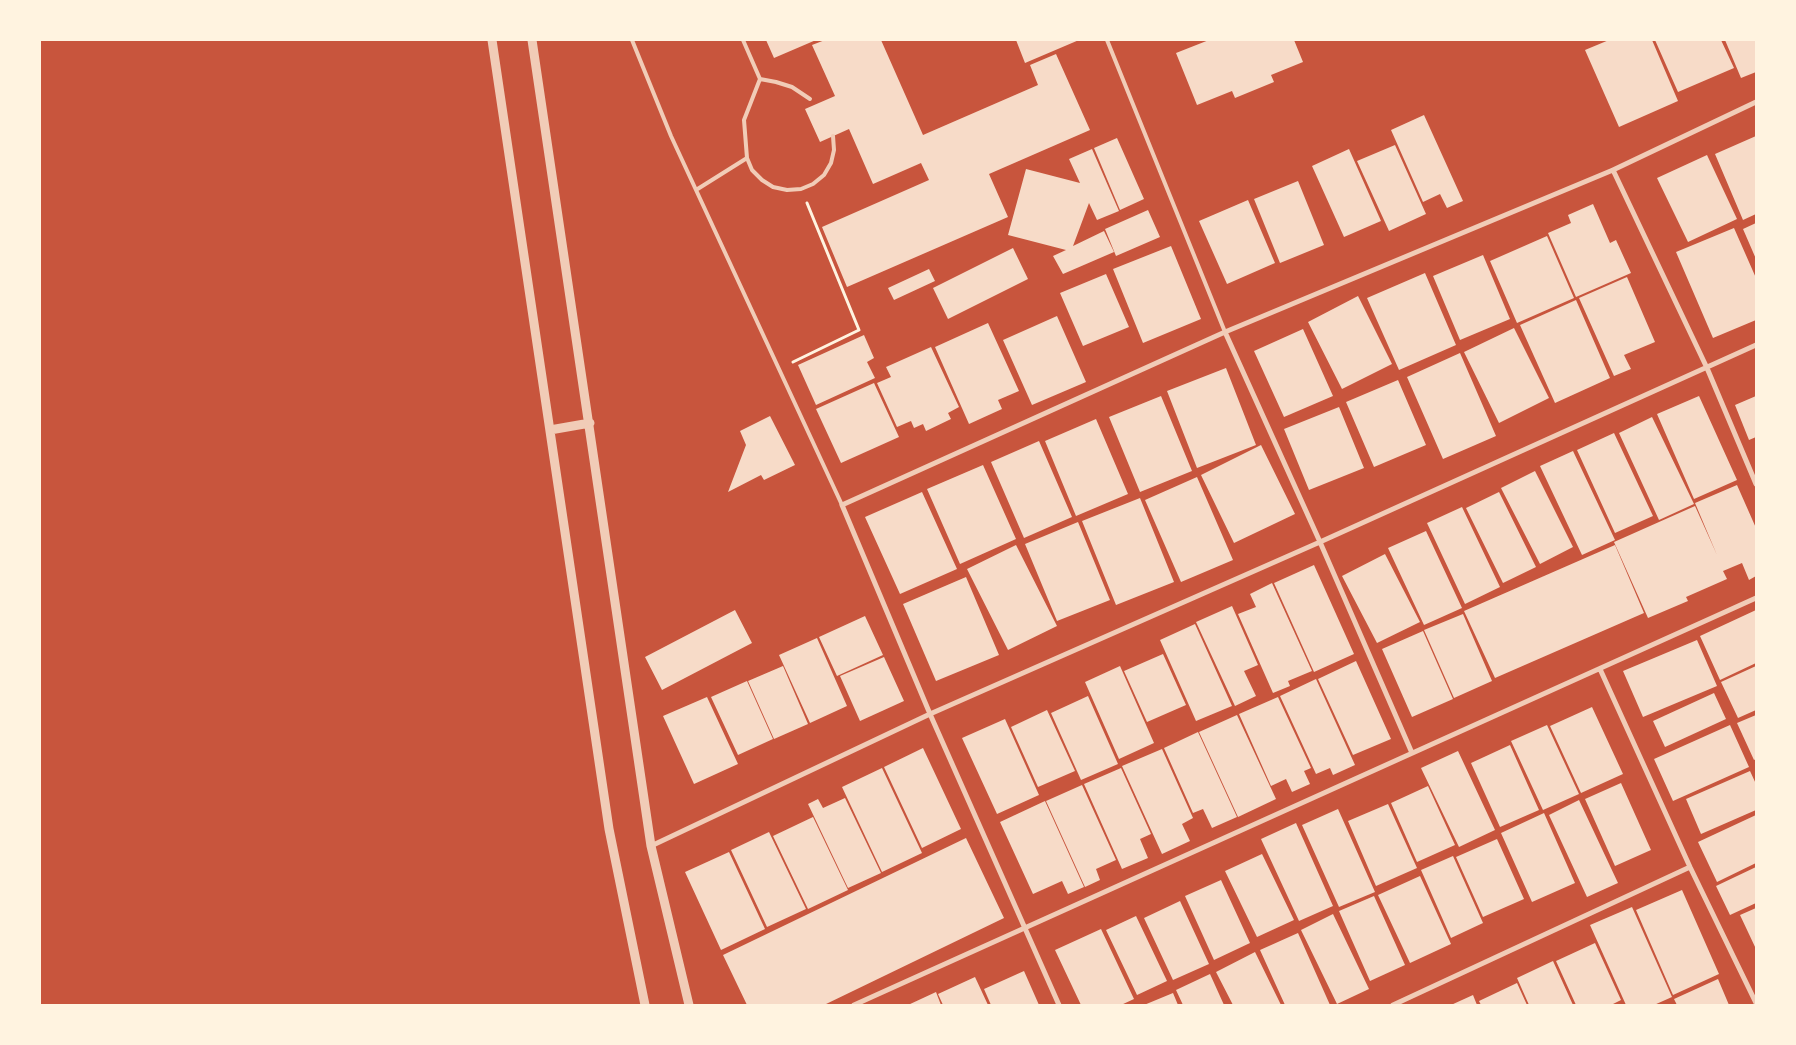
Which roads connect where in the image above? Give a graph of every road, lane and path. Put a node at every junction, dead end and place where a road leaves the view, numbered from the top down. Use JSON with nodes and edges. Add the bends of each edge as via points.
{"nodes":[{"id":1,"x":492,"y":40,"type":"edge"},
{"id":2,"x":532,"y":40,"type":"edge"},
{"id":3,"x":632,"y":40,"type":"edge"},
{"id":4,"x":742,"y":40,"type":"edge"},
{"id":5,"x":1107,"y":40,"type":"edge"},
{"id":6,"x":760,"y":79,"type":"junction"},
{"id":7,"x":810,"y":99,"type":"dead end"},
{"id":8,"x":1756,"y":102,"type":"edge"},
{"id":9,"x":833,"y":136,"type":"dead end"},
{"id":10,"x":746,"y":158,"type":"junction"},
{"id":11,"x":1613,"y":170,"type":"junction"},
{"id":12,"x":801,"y":189,"type":"junction"},
{"id":13,"x":696,"y":190,"type":"junction"},
{"id":14,"x":1226,"y":332,"type":"junction"},
{"id":15,"x":1756,"y":345,"type":"edge"},
{"id":16,"x":1706,"y":368,"type":"junction"},
{"id":17,"x":786,"y":386,"type":"junction"},
{"id":18,"x":590,"y":423,"type":"junction"},
{"id":19,"x":550,"y":430,"type":"junction"},
{"id":20,"x":1756,"y":484,"type":"edge"},
{"id":21,"x":842,"y":505,"type":"junction"},
{"id":22,"x":1320,"y":542,"type":"junction"},
{"id":23,"x":1756,"y":598,"type":"edge"},
{"id":24,"x":1600,"y":669,"type":"junction"},
{"id":25,"x":930,"y":714,"type":"junction"},
{"id":26,"x":1412,"y":753,"type":"junction"},
{"id":27,"x":651,"y":846,"type":"junction"},
{"id":28,"x":1690,"y":866,"type":"junction"},
{"id":29,"x":1025,"y":928,"type":"junction"},
{"id":30,"x":1407,"y":999,"type":"junction"},
{"id":31,"x":1756,"y":1003,"type":"edge"},
{"id":32,"x":645,"y":1005,"type":"edge"},
{"id":33,"x":689,"y":1005,"type":"edge"},
{"id":34,"x":854,"y":1005,"type":"edge"},
{"id":35,"x":1058,"y":1005,"type":"edge"},
{"id":36,"x":1393,"y":1005,"type":"edge"},
{"id":37,"x":1410,"y":1005,"type":"edge"}],
"edges":[{"from":1,"to":19,"type":"street"},
{"from":2,"to":18,"type":"street"},
{"from":3,"to":13,"type":"lane"},
{"from":4,"to":6,"type":"lane"},
{"from":5,"to":14,"type":"lane"},
{"from":6,"to":7,"type":"lane","via":[[792,87]]},
{"from":6,"to":10,"type":"lane","via":[[744,120]]},
{"from":8,"to":11,"type":"street"},
{"from":9,"to":12,"type":"lane","via":[[834,150],[824,175]]},
{"from":10,"to":12,"type":"lane","via":[[752,170],[773,187]]},
{"from":10,"to":13,"type":"lane"},
{"from":11,"to":14,"type":"street"},
{"from":11,"to":16,"type":"street"},
{"from":12,"to":17,"type":"path","via":[[859,330],[793,361]]},
{"from":13,"to":17,"type":"lane"},
{"from":14,"to":21,"type":"street"},
{"from":14,"to":22,"type":"street"},
{"from":15,"to":16,"type":"street"},
{"from":16,"to":20,"type":"street"},
{"from":16,"to":22,"type":"street"},
{"from":17,"to":21,"type":"lane"},
{"from":18,"to":19,"type":"street"},
{"from":18,"to":27,"type":"street"},
{"from":19,"to":32,"type":"street","via":[[609,829]]},
{"from":21,"to":25,"type":"street"},
{"from":22,"to":25,"type":"street"},
{"from":22,"to":26,"type":"street"},
{"from":23,"to":24,"type":"street"},
{"from":24,"to":26,"type":"street"},
{"from":24,"to":28,"type":"street"},
{"from":25,"to":27,"type":"street"},
{"from":25,"to":29,"type":"street"},
{"from":26,"to":29,"type":"street"},
{"from":27,"to":33,"type":"street"},
{"from":28,"to":30,"type":"street"},
{"from":28,"to":31,"type":"street"},
{"from":29,"to":34,"type":"street"},
{"from":29,"to":35,"type":"street"},
{"from":30,"to":36,"type":"street"},
{"from":30,"to":37,"type":"street"}]}
